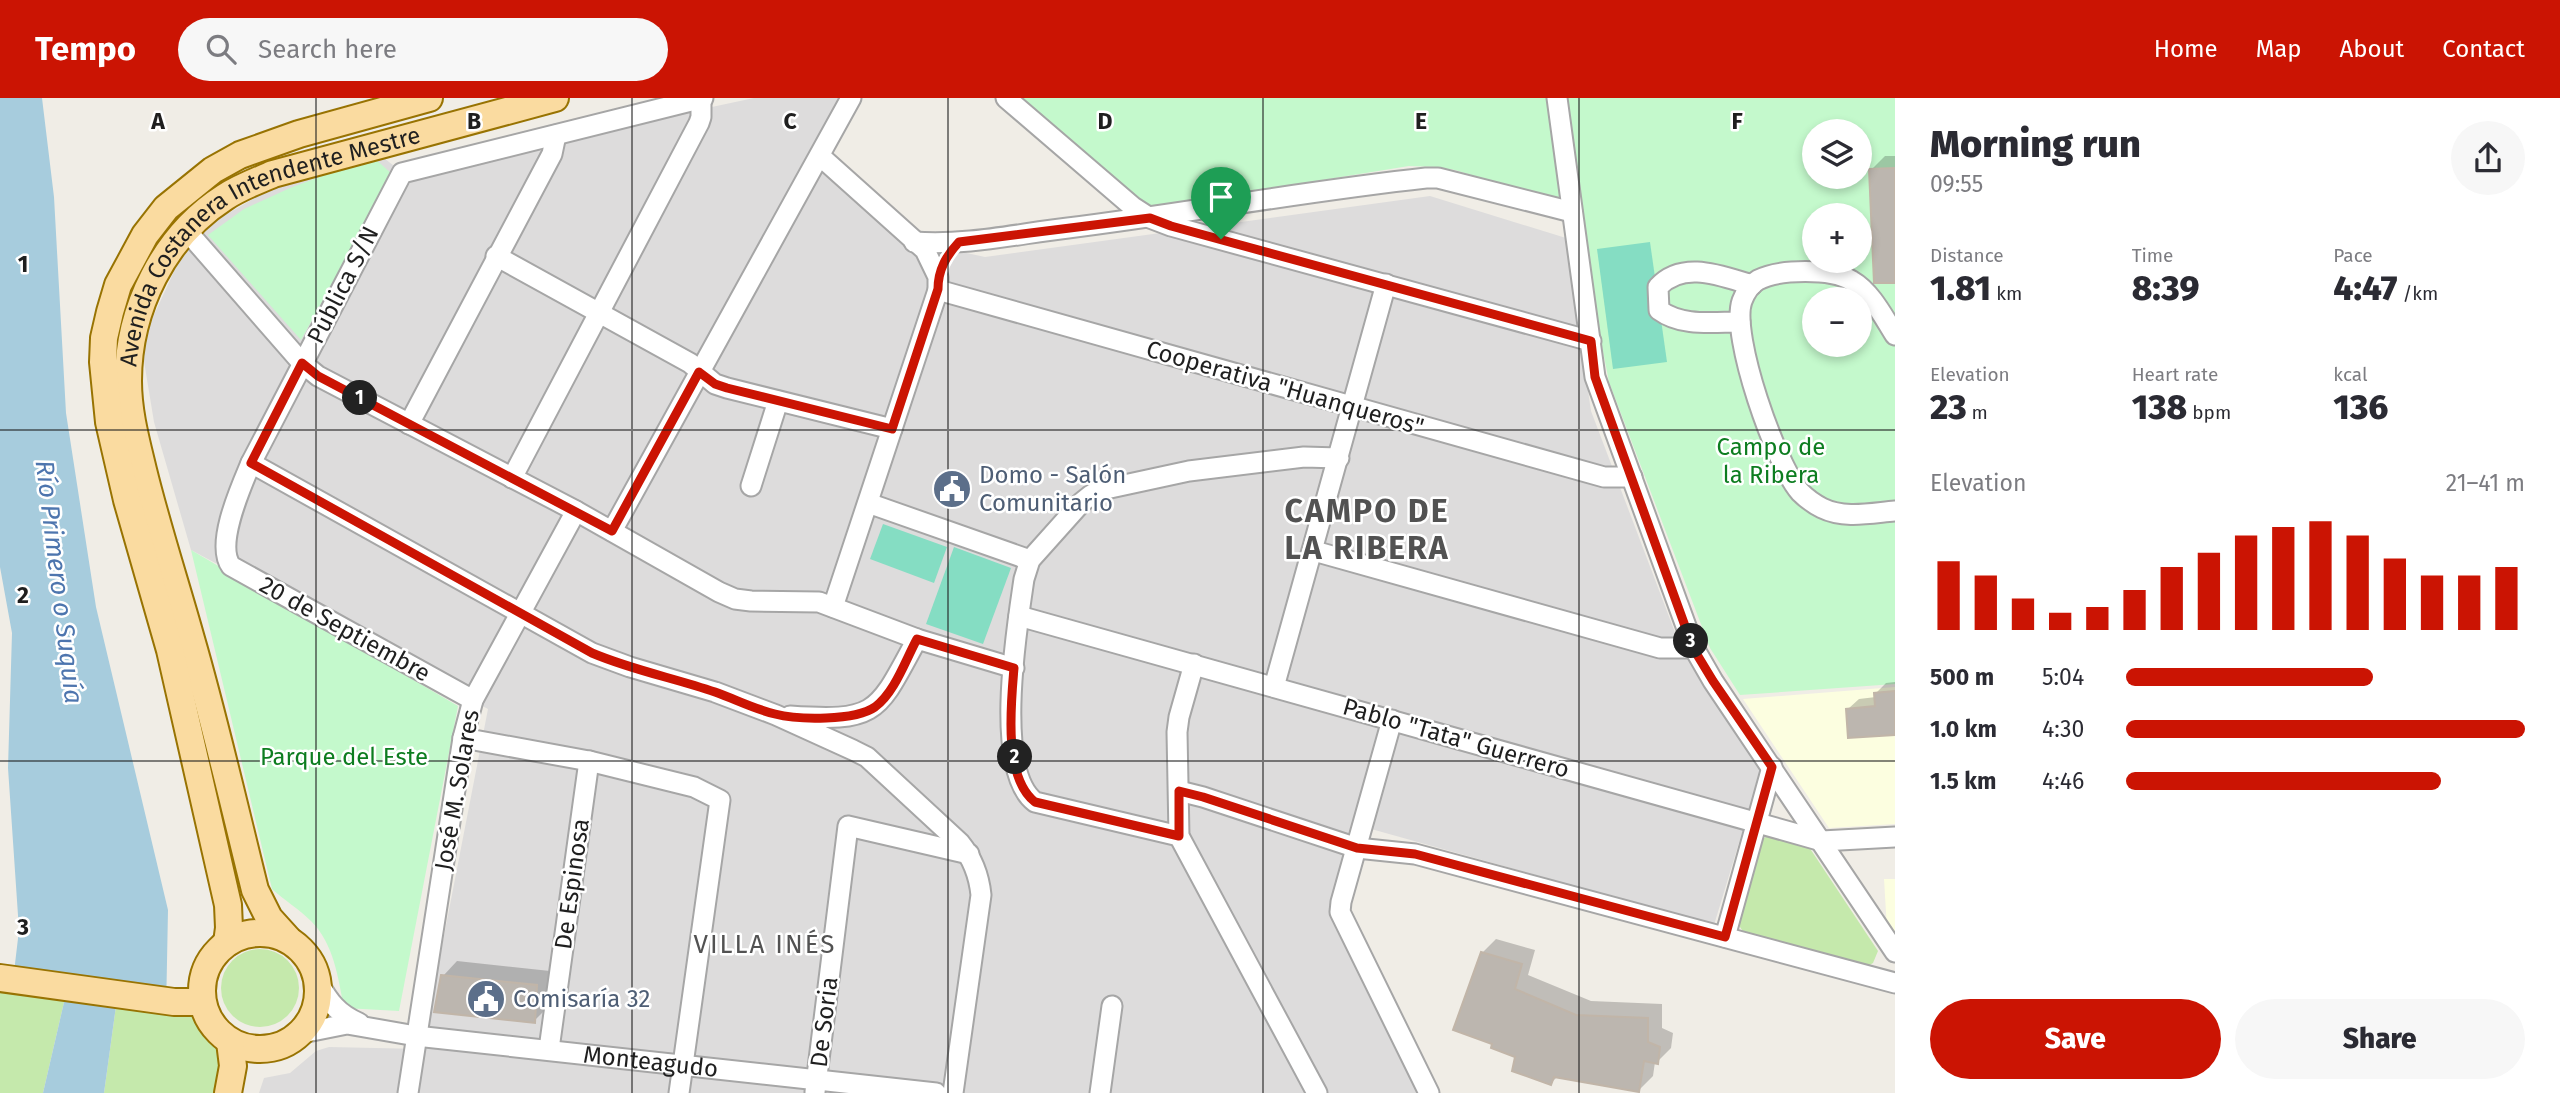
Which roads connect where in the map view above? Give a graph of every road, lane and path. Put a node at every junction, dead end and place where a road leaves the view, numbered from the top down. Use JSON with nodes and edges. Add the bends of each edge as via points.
{"nodes":[{"id":1,"x":429,"y":98,"type":"edge"},
{"id":2,"x":555,"y":98,"type":"edge"},
{"id":3,"x":702,"y":98,"type":"edge"},
{"id":4,"x":851,"y":98,"type":"edge"},
{"id":5,"x":1006,"y":98,"type":"edge"},
{"id":6,"x":1557,"y":98,"type":"edge"},
{"id":7,"x":556,"y":135,"type":"junction"},
{"id":8,"x":820,"y":156,"type":"junction"},
{"id":9,"x":1216,"y":208,"type":"junction"},
{"id":10,"x":1572,"y":212,"type":"junction"},
{"id":11,"x":1150,"y":218,"type":"junction"},
{"id":12,"x":186,"y":230,"type":"junction"},
{"id":13,"x":1221,"y":239,"type":"junction"},
{"id":14,"x":914,"y":242,"type":"junction"},
{"id":15,"x":959,"y":242,"type":"junction"},
{"id":16,"x":496,"y":256,"type":"junction"},
{"id":17,"x":938,"y":283,"type":"junction"},
{"id":18,"x":1386,"y":284,"type":"junction"},
{"id":19,"x":1752,"y":285,"type":"junction"},
{"id":20,"x":599,"y":311,"type":"junction"},
{"id":21,"x":1740,"y":322,"type":"junction"},
{"id":22,"x":1895,"y":335,"type":"edge"},
{"id":23,"x":1591,"y":341,"type":"junction"},
{"id":24,"x":302,"y":363,"type":"junction"},
{"id":25,"x":699,"y":372,"type":"junction"},
{"id":26,"x":779,"y":401,"type":"junction"},
{"id":27,"x":1353,"y":407,"type":"junction"},
{"id":28,"x":409,"y":424,"type":"junction"},
{"id":29,"x":892,"y":429,"type":"junction"},
{"id":30,"x":1339,"y":458,"type":"junction"},
{"id":31,"x":251,"y":463,"type":"junction"},
{"id":32,"x":1632,"y":477,"type":"junction"},
{"id":33,"x":512,"y":478,"type":"junction"},
{"id":34,"x":751,"y":486,"type":"dead end"},
{"id":35,"x":868,"y":503,"type":"junction"},
{"id":36,"x":576,"y":511,"type":"junction"},
{"id":37,"x":1895,"y":511,"type":"edge"},
{"id":38,"x":612,"y":531,"type":"junction"},
{"id":39,"x":1314,"y":551,"type":"junction"},
{"id":40,"x":224,"y":553,"type":"joint"},
{"id":41,"x":1030,"y":560,"type":"junction"},
{"id":42,"x":833,"y":607,"type":"junction"},
{"id":43,"x":520,"y":614,"type":"junction"},
{"id":44,"x":1019,"y":616,"type":"junction"},
{"id":45,"x":917,"y":639,"type":"junction"},
{"id":46,"x":1693,"y":648,"type":"junction"},
{"id":47,"x":1194,"y":664,"type":"junction"},
{"id":48,"x":1014,"y":668,"type":"junction"},
{"id":49,"x":1274,"y":687,"type":"junction"},
{"id":50,"x":473,"y":700,"type":"junction"},
{"id":51,"x":776,"y":715,"type":"junction"},
{"id":52,"x":1392,"y":720,"type":"junction"},
{"id":53,"x":463,"y":738,"type":"junction"},
{"id":54,"x":589,"y":761,"type":"junction"},
{"id":55,"x":1772,"y":767,"type":"junction"},
{"id":56,"x":1179,"y":791,"type":"junction"},
{"id":57,"x":1757,"y":823,"type":"junction"},
{"id":58,"x":1179,"y":836,"type":"junction"},
{"id":59,"x":1895,"y":837,"type":"edge"},
{"id":60,"x":1822,"y":842,"type":"junction"},
{"id":61,"x":1357,"y":848,"type":"junction"},
{"id":62,"x":969,"y":854,"type":"junction"},
{"id":63,"x":1725,"y":937,"type":"junction"},
{"id":64,"x":288,"y":939,"type":"junction"},
{"id":65,"x":227,"y":943,"type":"junction"},
{"id":66,"x":1895,"y":952,"type":"edge"},
{"id":67,"x":3,"y":976,"type":"edge"},
{"id":68,"x":318,"y":982,"type":"junction"},
{"id":69,"x":1895,"y":983,"type":"edge"},
{"id":70,"x":202,"y":1002,"type":"junction"},
{"id":71,"x":1112,"y":1006,"type":"dead end"},
{"id":72,"x":366,"y":1026,"type":"junction"},
{"id":73,"x":302,"y":1033,"type":"junction"},
{"id":74,"x":416,"y":1036,"type":"junction"},
{"id":75,"x":230,"y":1042,"type":"junction"},
{"id":76,"x":549,"y":1049,"type":"junction"},
{"id":77,"x":683,"y":1064,"type":"junction"},
{"id":78,"x":815,"y":1087,"type":"edge"},
{"id":79,"x":228,"y":1093,"type":"edge"},
{"id":80,"x":408,"y":1093,"type":"edge"},
{"id":81,"x":679,"y":1093,"type":"edge"},
{"id":82,"x":936,"y":1093,"type":"edge"},
{"id":83,"x":953,"y":1093,"type":"edge"},
{"id":84,"x":1100,"y":1093,"type":"edge"},
{"id":85,"x":1317,"y":1093,"type":"edge"},
{"id":86,"x":1429,"y":1093,"type":"edge"}],
"edges":[{"from":1,"to":65,"type":"main road","name":"Avenida Costanera Intendente Mestre","via":[[299,134],[213,170],[166,208],[145,235],[118,285],[110,312],[103,362],[109,422],[170,649],[228,905]]},
{"from":2,"to":12,"type":"main road","name":"Avenida Costanera Intendente Mestre","via":[[273,174],[227,196]]},
{"from":3,"to":7,"type":"street"},
{"from":3,"to":20,"type":"street","via":[[699,123]]},
{"from":4,"to":8,"type":"street"},
{"from":5,"to":11,"type":"street"},
{"from":6,"to":10,"type":"street"},
{"from":7,"to":16,"type":"street","via":[[552,154]]},
{"from":7,"to":24,"type":"street","name":"Pública S/N","via":[[402,173]]},
{"from":8,"to":14,"type":"street"},
{"from":8,"to":25,"type":"street"},
{"from":9,"to":10,"type":"street","via":[[1438,178]]},
{"from":9,"to":11,"type":"street"},
{"from":9,"to":13,"type":"street","via":[[1211,223]]},
{"from":10,"to":23,"type":"street"},
{"from":11,"to":13,"type":"street"},
{"from":11,"to":15,"type":"street"},
{"from":12,"to":24,"type":"street"},
{"from":12,"to":64,"type":"main road","name":"Avenida Costanera Intendente Mestre","via":[[159,265],[139,308],[128,380],[131,411],[255,890],[268,918]]},
{"from":13,"to":18,"type":"street"},
{"from":14,"to":15,"type":"street"},
{"from":14,"to":17,"type":"street","via":[[931,259]]},
{"from":15,"to":17,"type":"street","via":[[945,258]]},
{"from":16,"to":20,"type":"street"},
{"from":16,"to":28,"type":"street"},
{"from":17,"to":27,"type":"street","name":"Cooperativa \"Huanqueros\""},
{"from":17,"to":29,"type":"street"},
{"from":18,"to":23,"type":"street"},
{"from":18,"to":27,"type":"street"},
{"from":19,"to":21,"type":"street","via":[[1742,300]]},
{"from":19,"to":21,"type":"street","via":[[1689,271],[1667,278],[1658,287],[1659,310],[1669,317]]},
{"from":19,"to":22,"type":"street","via":[[1772,276],[1841,274],[1855,282]]},
{"from":20,"to":25,"type":"street"},
{"from":20,"to":33,"type":"street"},
{"from":21,"to":37,"type":"street","via":[[1754,387],[1800,492],[1819,507],[1844,515]]},
{"from":23,"to":32,"type":"street","via":[[1595,377]]},
{"from":24,"to":28,"type":"street"},
{"from":24,"to":31,"type":"street","name":"Pública S/N"},
{"from":25,"to":26,"type":"street","via":[[715,384]]},
{"from":25,"to":38,"type":"street"},
{"from":26,"to":29,"type":"street"},
{"from":26,"to":34,"type":"street"},
{"from":27,"to":30,"type":"street"},
{"from":27,"to":32,"type":"street","name":"Cooperativa \"Huanqueros\"","via":[[1604,477]]},
{"from":28,"to":33,"type":"street"},
{"from":29,"to":35,"type":"street"},
{"from":30,"to":39,"type":"street"},
{"from":30,"to":41,"type":"street","via":[[1304,457],[1189,471],[1101,490],[1082,503]]},
{"from":31,"to":40,"type":"street","name":"Pública S/N","via":[[233,507]]},
{"from":31,"to":43,"type":"street"},
{"from":32,"to":46,"type":"street"},
{"from":33,"to":36,"type":"street"},
{"from":35,"to":41,"type":"street"},
{"from":35,"to":42,"type":"street"},
{"from":36,"to":38,"type":"street"},
{"from":36,"to":43,"type":"street","name":"José M. Solares"},
{"from":38,"to":42,"type":"street","via":[[735,598],[819,602]]},
{"from":39,"to":46,"type":"street","via":[[1660,648]]},
{"from":39,"to":49,"type":"street"},
{"from":40,"to":50,"type":"street","name":"20 de Septiembre","via":[[231,566]]},
{"from":41,"to":44,"type":"street"},
{"from":42,"to":45,"type":"street"},
{"from":43,"to":50,"type":"street","name":"José M. Solares"},
{"from":43,"to":51,"type":"street","via":[[607,659]]},
{"from":44,"to":47,"type":"street","name":"Pablo \"Tata\" Guerrero"},
{"from":44,"to":48,"type":"street"},
{"from":45,"to":48,"type":"street"},
{"from":45,"to":51,"type":"street","via":[[886,695],[873,708],[830,718]]},
{"from":46,"to":55,"type":"street"},
{"from":47,"to":49,"type":"street","name":"Pablo \"Tata\" Guerrero"},
{"from":47,"to":56,"type":"street","via":[[1179,717]]},
{"from":48,"to":58,"type":"street","via":[[1011,731],[1018,777],[1026,794],[1035,802]]},
{"from":49,"to":52,"type":"street","name":"Pablo \"Tata\" Guerrero"},
{"from":50,"to":53,"type":"street","name":"José M. Solares"},
{"from":51,"to":62,"type":"street","via":[[867,757]]},
{"from":52,"to":57,"type":"street","name":"Pablo \"Tata\" Guerrero"},
{"from":52,"to":61,"type":"street"},
{"from":53,"to":54,"type":"street"},
{"from":53,"to":74,"type":"street","name":"José M. Solares"},
{"from":54,"to":76,"type":"street","name":"De Espinosa"},
{"from":54,"to":77,"type":"street","via":[[694,787],[720,800]]},
{"from":55,"to":57,"type":"street"},
{"from":55,"to":60,"type":"street"},
{"from":56,"to":58,"type":"street"},
{"from":56,"to":61,"type":"street"},
{"from":57,"to":60,"type":"street","name":"Pablo \"Tata\" Guerrero"},
{"from":57,"to":63,"type":"street"},
{"from":58,"to":85,"type":"street"},
{"from":59,"to":60,"type":"street","name":"Pablo \"Tata\" Guerrero"},
{"from":60,"to":66,"type":"street"},
{"from":61,"to":63,"type":"street","via":[[1415,854]]},
{"from":61,"to":86,"type":"street","via":[[1340,912]]},
{"from":62,"to":78,"type":"street","name":"De Soria","via":[[848,826]]},
{"from":62,"to":83,"type":"street","via":[[981,895]]},
{"from":63,"to":69,"type":"street"},
{"from":64,"to":65,"type":"main road","via":[[257,933]]},
{"from":64,"to":68,"type":"main road","via":[[308,957]]},
{"from":65,"to":70,"type":"main road","via":[[204,973]]},
{"from":67,"to":70,"type":"main road","via":[[174,1002]]},
{"from":68,"to":72,"type":"street","name":"Monteagudo","via":[[329,1003]]},
{"from":68,"to":73,"type":"main road","via":[[313,1018]]},
{"from":70,"to":75,"type":"main road","via":[[215,1028]]},
{"from":71,"to":84,"type":"street"},
{"from":72,"to":73,"type":"street","name":"Monteagudo","via":[[347,1024]]},
{"from":72,"to":74,"type":"street","name":"Monteagudo"},
{"from":73,"to":75,"type":"main road","via":[[268,1049],[248,1049]]},
{"from":74,"to":76,"type":"street","name":"Monteagudo"},
{"from":74,"to":80,"type":"street","name":"José M. Solares"},
{"from":75,"to":79,"type":"main road","via":[[233,1066]]},
{"from":76,"to":77,"type":"street","name":"Monteagudo"},
{"from":77,"to":78,"type":"street","name":"Monteagudo"},
{"from":77,"to":81,"type":"street"},
{"from":78,"to":82,"type":"street","name":"Monteagudo"}]}
